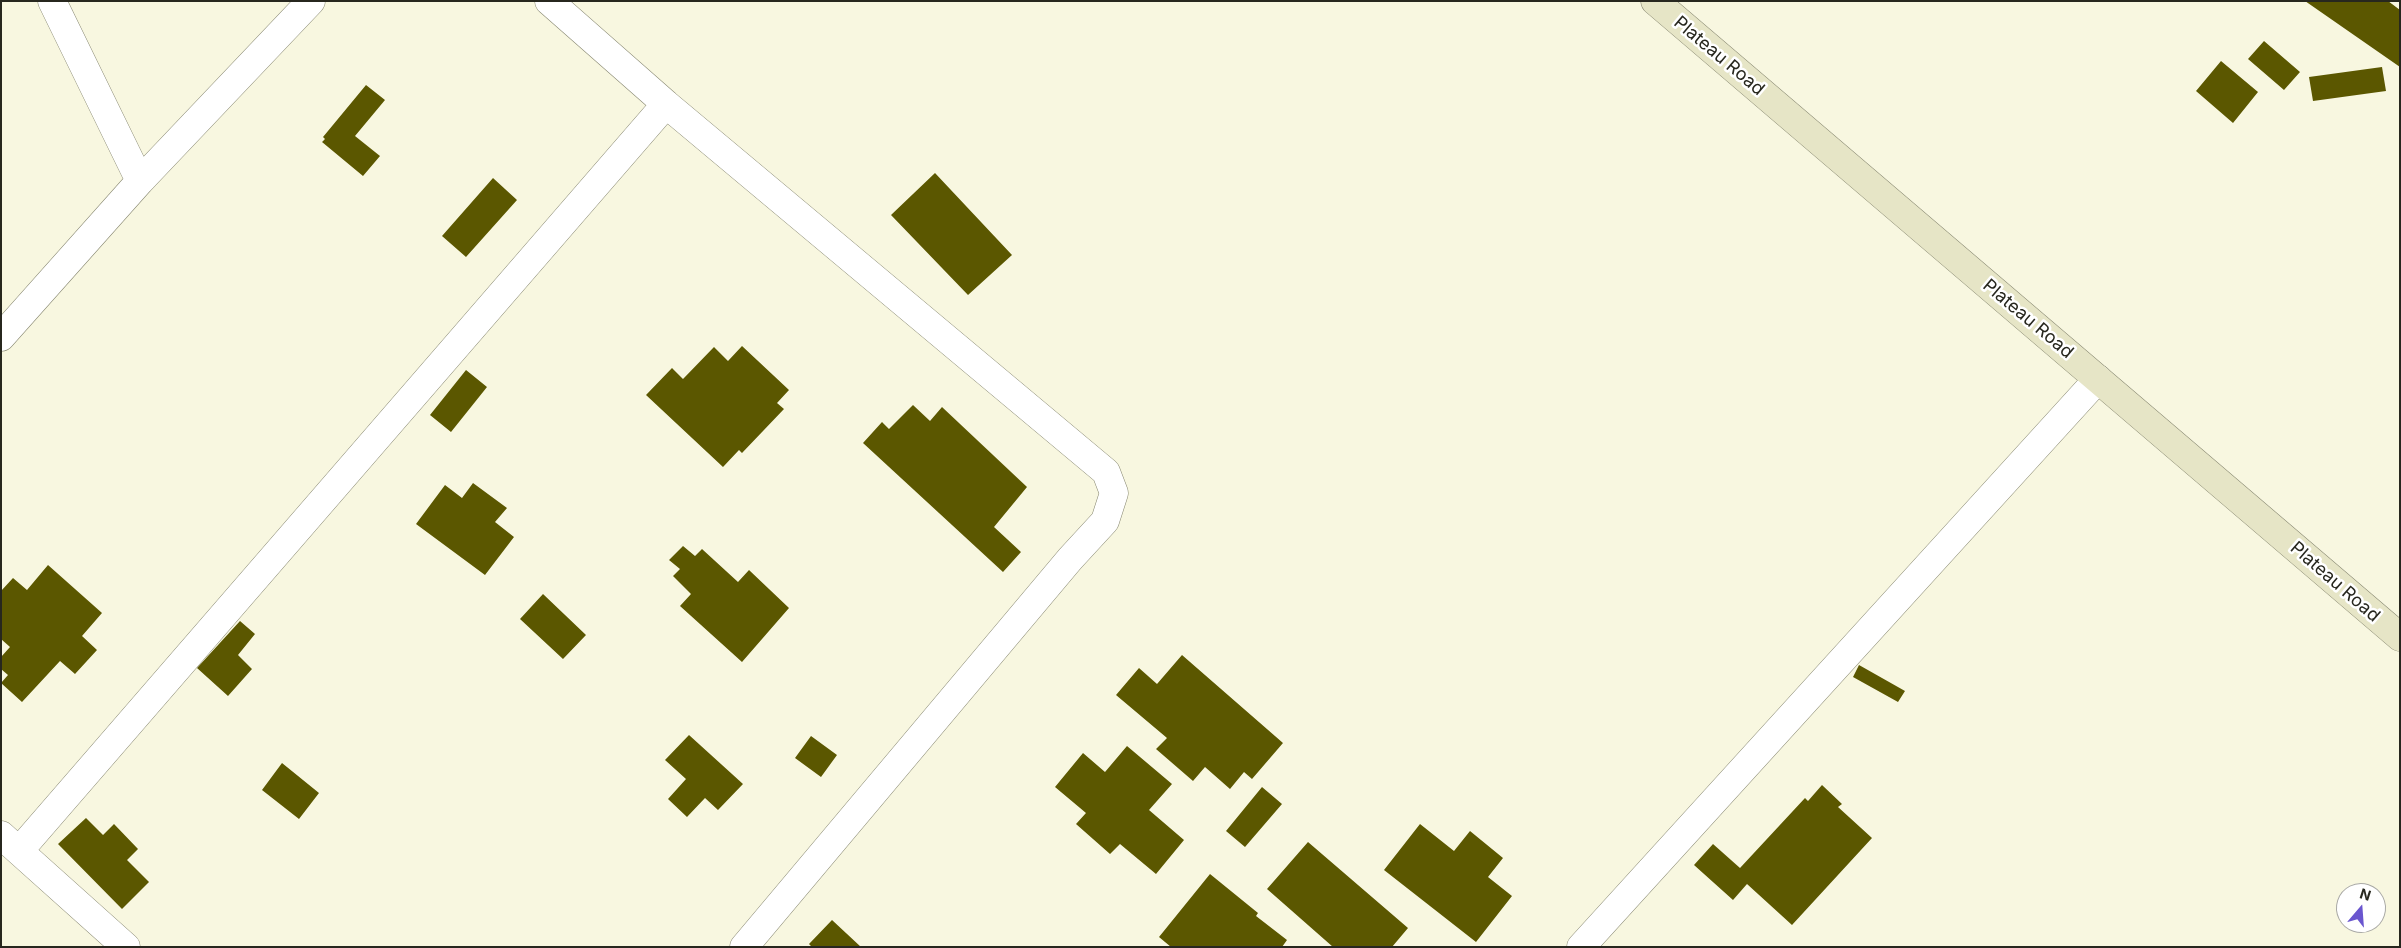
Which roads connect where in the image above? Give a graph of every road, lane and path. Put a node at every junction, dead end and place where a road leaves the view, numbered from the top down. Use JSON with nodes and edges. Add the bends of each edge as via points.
{"nodes":[{"id":1,"x":52,"y":1,"type":"edge"},
{"id":2,"x":311,"y":1,"type":"edge"},
{"id":3,"x":549,"y":1,"type":"edge"},
{"id":4,"x":1655,"y":1,"type":"edge"},
{"id":5,"x":666,"y":104,"type":"junction"},
{"id":6,"x":140,"y":180,"type":"junction"},
{"id":7,"x":1,"y":337,"type":"edge"},
{"id":8,"x":2098,"y":379,"type":"junction"},
{"id":9,"x":2400,"y":637,"type":"edge"},
{"id":10,"x":10,"y":844,"type":"edge"},
{"id":11,"x":126,"y":947,"type":"edge"},
{"id":12,"x":744,"y":947,"type":"edge"},
{"id":13,"x":1581,"y":947,"type":"edge"}],
"edges":[{"from":1,"to":6,"type":"street"},
{"from":2,"to":6,"type":"street"},
{"from":3,"to":5,"type":"street"},
{"from":4,"to":8,"type":"street","name":"Plateau Road"},
{"from":5,"to":10,"type":"street"},
{"from":5,"to":12,"type":"street","via":[[1106,472],[1114,494],[1105,522],[1064,566]]},
{"from":6,"to":7,"type":"street"},
{"from":8,"to":9,"type":"street","name":"Plateau Road"},
{"from":8,"to":13,"type":"street"},
{"from":10,"to":11,"type":"street"}]}
